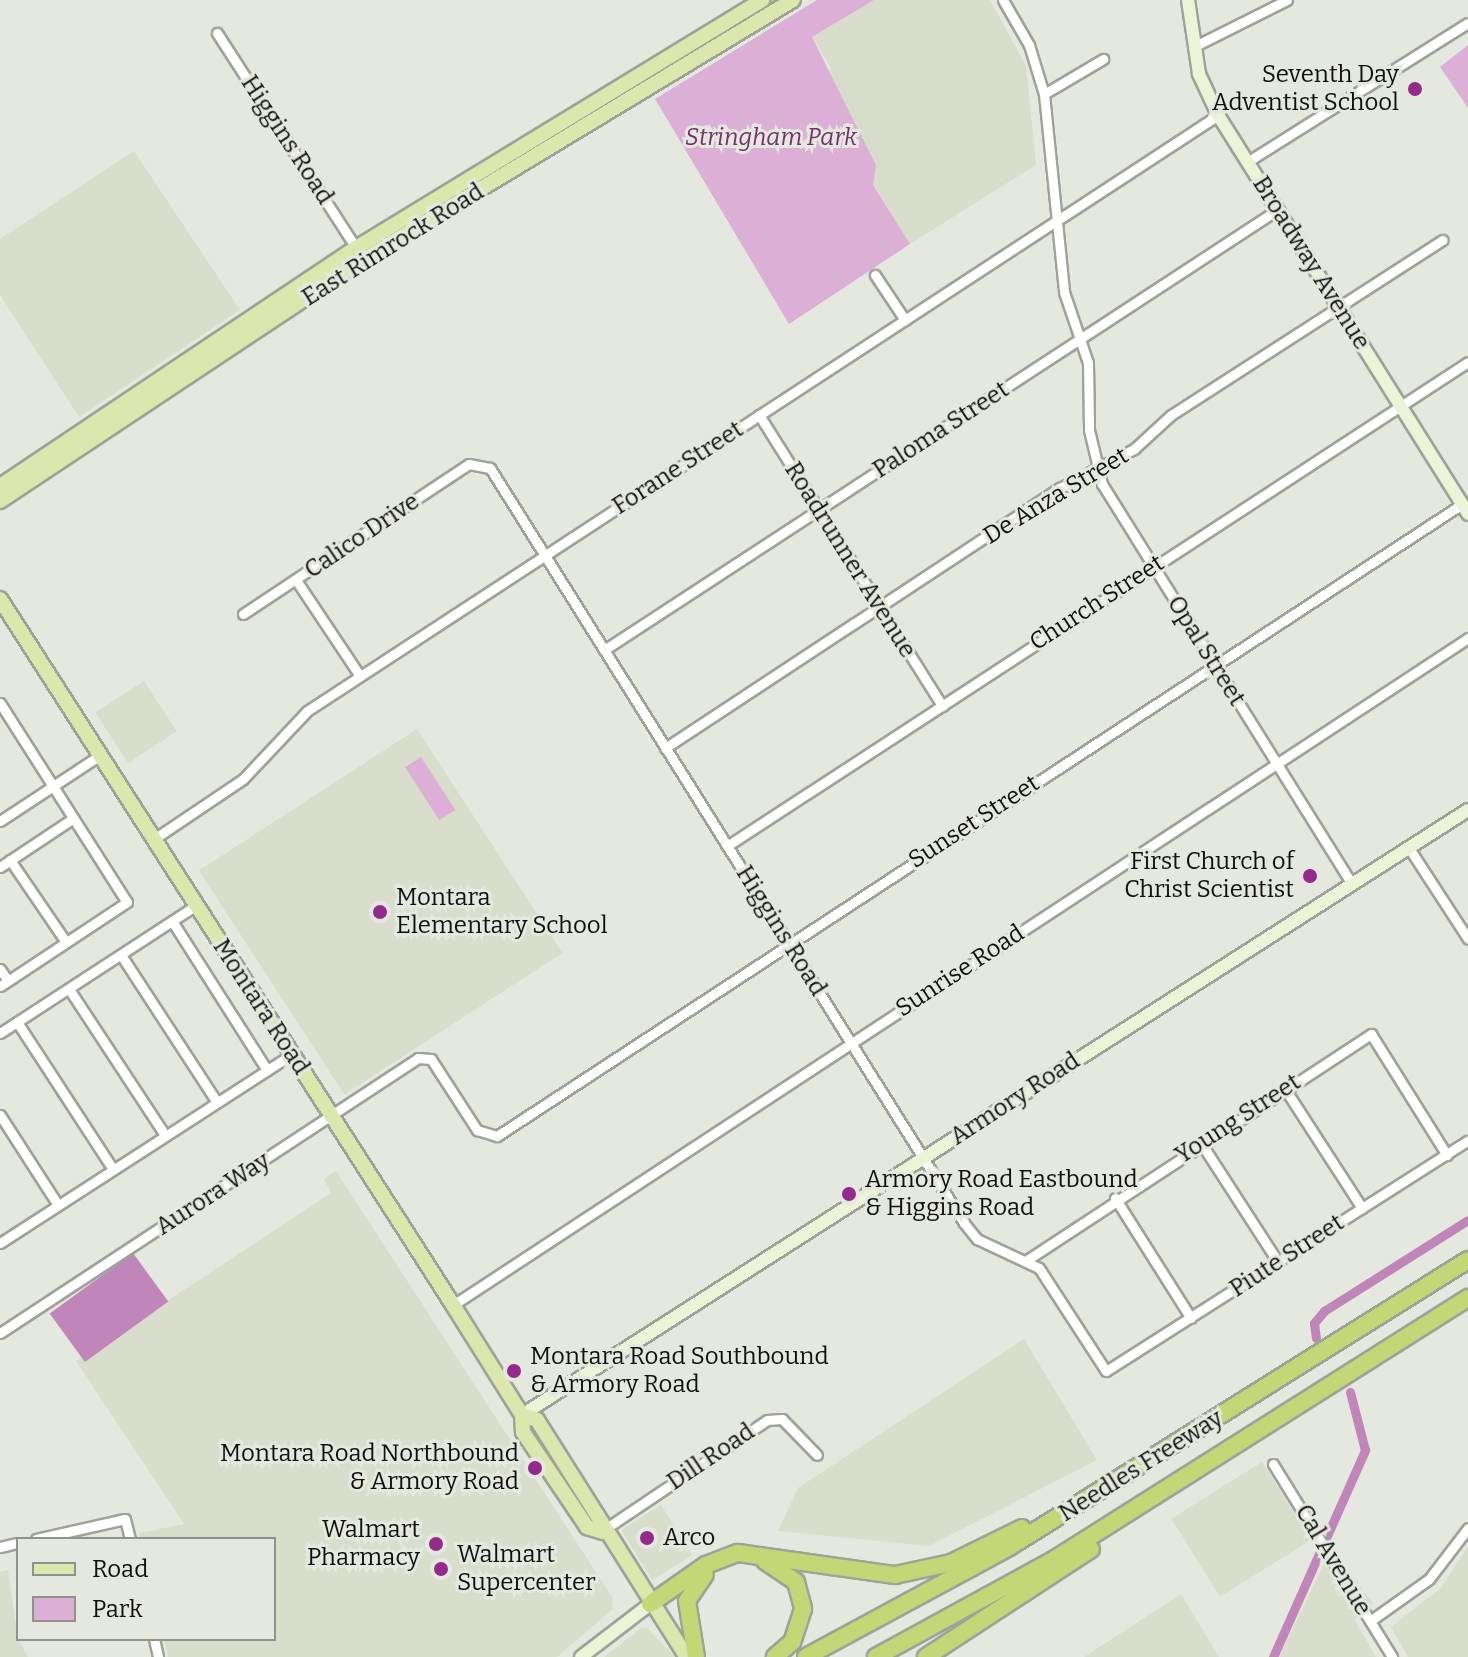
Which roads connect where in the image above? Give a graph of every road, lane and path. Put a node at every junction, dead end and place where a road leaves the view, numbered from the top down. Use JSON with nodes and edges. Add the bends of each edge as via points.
{"nodes":[{"id":1,"x":762,"y":0,"type":"edge"},
{"id":2,"x":793,"y":0,"type":"edge"},
{"id":3,"x":1188,"y":0,"type":"edge"},
{"id":4,"x":1287,"y":0,"type":"edge"},
{"id":5,"x":1006,"y":1,"type":"edge"},
{"id":6,"x":1468,"y":23,"type":"edge"},
{"id":7,"x":217,"y":33,"type":"dead end"},
{"id":8,"x":1193,"y":47,"type":"junction"},
{"id":9,"x":1103,"y":59,"type":"dead end"},
{"id":10,"x":1044,"y":94,"type":"junction"},
{"id":11,"x":1218,"y":115,"type":"junction"},
{"id":12,"x":1247,"y":162,"type":"junction"},
{"id":13,"x":1277,"y":210,"type":"junction"},
{"id":14,"x":1057,"y":221,"type":"junction"},
{"id":15,"x":1443,"y":240,"type":"dead end"},
{"id":16,"x":356,"y":248,"type":"junction"},
{"id":17,"x":875,"y":275,"type":"dead end"},
{"id":18,"x":1339,"y":306,"type":"junction"},
{"id":19,"x":905,"y":320,"type":"junction"},
{"id":20,"x":1079,"y":339,"type":"junction"},
{"id":21,"x":1468,"y":362,"type":"edge"},
{"id":22,"x":1401,"y":406,"type":"junction"},
{"id":23,"x":759,"y":415,"type":"junction"},
{"id":24,"x":481,"y":463,"type":"joint"},
{"id":25,"x":1097,"y":468,"type":"junction"},
{"id":26,"x":0,"y":486,"type":"edge"},
{"id":27,"x":0,"y":501,"type":"edge"},
{"id":28,"x":1464,"y":503,"type":"edge"},
{"id":29,"x":819,"y":511,"type":"junction"},
{"id":30,"x":545,"y":554,"type":"junction"},
{"id":31,"x":1153,"y":566,"type":"junction"},
{"id":32,"x":296,"y":580,"type":"junction"},
{"id":33,"x":0,"y":599,"type":"edge"},
{"id":34,"x":880,"y":607,"type":"junction"},
{"id":35,"x":243,"y":614,"type":"dead end"},
{"id":36,"x":1468,"y":638,"type":"edge"},
{"id":37,"x":604,"y":650,"type":"junction"},
{"id":38,"x":1215,"y":664,"type":"junction"},
{"id":39,"x":360,"y":676,"type":"junction"},
{"id":40,"x":0,"y":703,"type":"edge"},
{"id":41,"x":942,"y":706,"type":"junction"},
{"id":42,"x":665,"y":748,"type":"junction"},
{"id":43,"x":100,"y":755,"type":"junction"},
{"id":44,"x":1277,"y":763,"type":"junction"},
{"id":45,"x":53,"y":786,"type":"junction"},
{"id":46,"x":1468,"y":810,"type":"edge"},
{"id":47,"x":72,"y":819,"type":"junction"},
{"id":48,"x":0,"y":821,"type":"edge"},
{"id":49,"x":154,"y":839,"type":"junction"},
{"id":50,"x":727,"y":846,"type":"junction"},
{"id":51,"x":1409,"y":848,"type":"junction"},
{"id":52,"x":10,"y":860,"type":"junction"},
{"id":53,"x":0,"y":867,"type":"edge"},
{"id":54,"x":1352,"y":884,"type":"junction"},
{"id":55,"x":196,"y":905,"type":"junction"},
{"id":56,"x":172,"y":921,"type":"junction"},
{"id":57,"x":1468,"y":939,"type":"edge"},
{"id":58,"x":66,"y":942,"type":"junction"},
{"id":59,"x":790,"y":943,"type":"junction"},
{"id":60,"x":121,"y":955,"type":"junction"},
{"id":61,"x":0,"y":969,"type":"edge"},
{"id":62,"x":4,"y":983,"type":"edge"},
{"id":63,"x":69,"y":989,"type":"junction"},
{"id":64,"x":17,"y":1022,"type":"junction"},
{"id":65,"x":0,"y":1033,"type":"edge"},
{"id":66,"x":851,"y":1042,"type":"junction"},
{"id":67,"x":292,"y":1054,"type":"junction"},
{"id":68,"x":425,"y":1056,"type":"joint"},
{"id":69,"x":267,"y":1070,"type":"junction"},
{"id":70,"x":1285,"y":1089,"type":"junction"},
{"id":71,"x":216,"y":1101,"type":"junction"},
{"id":72,"x":0,"y":1115,"type":"edge"},
{"id":73,"x":331,"y":1115,"type":"junction"},
{"id":74,"x":165,"y":1135,"type":"junction"},
{"id":75,"x":1468,"y":1140,"type":"edge"},
{"id":76,"x":1201,"y":1143,"type":"junction"},
{"id":77,"x":1447,"y":1155,"type":"junction"},
{"id":78,"x":923,"y":1157,"type":"junction"},
{"id":79,"x":113,"y":1169,"type":"junction"},
{"id":80,"x":1115,"y":1198,"type":"junction"},
{"id":81,"x":58,"y":1205,"type":"junction"},
{"id":82,"x":1362,"y":1208,"type":"junction"},
{"id":83,"x":0,"y":1243,"type":"edge"},
{"id":84,"x":1027,"y":1260,"type":"junction"},
{"id":85,"x":1468,"y":1260,"type":"edge"},
{"id":86,"x":1278,"y":1262,"type":"junction"},
{"id":87,"x":1468,"y":1298,"type":"edge"},
{"id":88,"x":453,"y":1305,"type":"junction"},
{"id":89,"x":1191,"y":1318,"type":"junction"},
{"id":90,"x":0,"y":1333,"type":"edge"},
{"id":91,"x":1106,"y":1371,"type":"joint"},
{"id":92,"x":522,"y":1415,"type":"junction"},
{"id":93,"x":1232,"y":1448,"type":"junction"},
{"id":94,"x":817,"y":1455,"type":"dead end"},
{"id":95,"x":1158,"y":1455,"type":"junction"},
{"id":96,"x":1273,"y":1464,"type":"dead end"},
{"id":97,"x":1468,"y":1528,"type":"edge"},
{"id":98,"x":602,"y":1532,"type":"junction"},
{"id":99,"x":45,"y":1537,"type":"edge"},
{"id":100,"x":130,"y":1537,"type":"edge"},
{"id":101,"x":705,"y":1574,"type":"junction"},
{"id":102,"x":650,"y":1604,"type":"junction"},
{"id":103,"x":1370,"y":1621,"type":"junction"},
{"id":104,"x":581,"y":1657,"type":"edge"},
{"id":105,"x":687,"y":1657,"type":"edge"},
{"id":106,"x":696,"y":1657,"type":"edge"},
{"id":107,"x":775,"y":1657,"type":"edge"},
{"id":108,"x":806,"y":1657,"type":"edge"},
{"id":109,"x":876,"y":1657,"type":"edge"},
{"id":110,"x":926,"y":1657,"type":"edge"},
{"id":111,"x":1392,"y":1657,"type":"edge"}],
"edges":[{"from":1,"to":16,"type":"main road","name":"East Rimrock Road"},
{"from":2,"to":27,"type":"main road","name":"East Rimrock Road","via":[[358,263]]},
{"from":3,"to":8,"type":"main road","name":"Broadway Avenue"},
{"from":4,"to":8,"type":"street"},
{"from":5,"to":10,"type":"street","name":"Opal Street","via":[[1029,45]]},
{"from":6,"to":12,"type":"street"},
{"from":7,"to":16,"type":"street","name":"Higgins Road"},
{"from":8,"to":11,"type":"main road","name":"Broadway Avenue"},
{"from":9,"to":10,"type":"street"},
{"from":10,"to":14,"type":"street","name":"Opal Street"},
{"from":11,"to":12,"type":"main road","name":"Broadway Avenue"},
{"from":11,"to":14,"type":"street","name":"Forane Street"},
{"from":12,"to":13,"type":"main road","name":"Broadway Avenue"},
{"from":13,"to":18,"type":"main road","name":"Broadway Avenue"},
{"from":13,"to":20,"type":"street","name":"Paloma Street"},
{"from":14,"to":19,"type":"street","name":"Forane Street"},
{"from":14,"to":20,"type":"street","name":"Opal Street","via":[[1064,292]]},
{"from":15,"to":18,"type":"street","name":"De Anza Street"},
{"from":16,"to":26,"type":"main road","name":"East Rimrock Road"},
{"from":17,"to":19,"type":"street"},
{"from":18,"to":22,"type":"main road","name":"Broadway Avenue"},
{"from":18,"to":25,"type":"street","name":"De Anza Street"},
{"from":19,"to":23,"type":"street","name":"Forane Street"},
{"from":20,"to":25,"type":"street","name":"Opal Street","via":[[1091,382]]},
{"from":20,"to":29,"type":"street","name":"Paloma Street"},
{"from":21,"to":22,"type":"street","name":"Church Street"},
{"from":22,"to":28,"type":"main road","name":"Broadway Avenue"},
{"from":22,"to":31,"type":"street","name":"Church Street"},
{"from":23,"to":29,"type":"street","name":"Roadrunner Avenue"},
{"from":23,"to":30,"type":"street","name":"Forane Street"},
{"from":24,"to":30,"type":"street","name":"Higgins Road"},
{"from":24,"to":32,"type":"street","name":"Calico Drive","via":[[469,464]]},
{"from":25,"to":31,"type":"street","name":"Opal Street"},
{"from":25,"to":34,"type":"street","name":"De Anza Street"},
{"from":28,"to":38,"type":"street","name":"Sunset Street"},
{"from":29,"to":34,"type":"street","name":"Roadrunner Avenue"},
{"from":29,"to":37,"type":"street","name":"Paloma Street"},
{"from":30,"to":37,"type":"street","name":"Higgins Road"},
{"from":30,"to":39,"type":"street","name":"Forane Street"},
{"from":31,"to":38,"type":"street","name":"Opal Street"},
{"from":31,"to":41,"type":"street","name":"Church Street"},
{"from":32,"to":35,"type":"street","name":"Calico Drive"},
{"from":32,"to":39,"type":"street"},
{"from":33,"to":43,"type":"main road","name":"Montara Road"},
{"from":34,"to":41,"type":"street","name":"Roadrunner Avenue"},
{"from":34,"to":42,"type":"street","name":"De Anza Street"},
{"from":36,"to":44,"type":"street","name":"Sunrise Road"},
{"from":37,"to":42,"type":"street","name":"Higgins Road"},
{"from":38,"to":44,"type":"street","name":"Opal Street"},
{"from":38,"to":59,"type":"street","name":"Sunset Street"},
{"from":39,"to":49,"type":"street","name":"Forane Street","via":[[286,729],[243,779]]},
{"from":40,"to":45,"type":"street"},
{"from":41,"to":50,"type":"street","name":"Church Street"},
{"from":42,"to":50,"type":"street","name":"Higgins Road"},
{"from":43,"to":45,"type":"street"},
{"from":43,"to":49,"type":"main road","name":"Montara Road"},
{"from":44,"to":54,"type":"street","name":"Opal Street"},
{"from":44,"to":66,"type":"street","name":"Sunrise Road"},
{"from":45,"to":47,"type":"street"},
{"from":45,"to":48,"type":"street"},
{"from":46,"to":51,"type":"main road","name":"Armory Road"},
{"from":47,"to":52,"type":"street"},
{"from":47,"to":58,"type":"street","via":[[127,902]]},
{"from":49,"to":55,"type":"main road","name":"Montara Road"},
{"from":50,"to":59,"type":"street","name":"Higgins Road"},
{"from":51,"to":54,"type":"main road","name":"Armory Road"},
{"from":51,"to":57,"type":"street"},
{"from":52,"to":53,"type":"street"},
{"from":52,"to":58,"type":"street"},
{"from":54,"to":78,"type":"main road","name":"Armory Road"},
{"from":55,"to":56,"type":"street"},
{"from":55,"to":67,"type":"main road","name":"Montara Road"},
{"from":56,"to":60,"type":"street"},
{"from":56,"to":69,"type":"street"},
{"from":58,"to":62,"type":"street"},
{"from":59,"to":66,"type":"street","name":"Higgins Road"},
{"from":59,"to":68,"type":"street","name":"Sunset Street","via":[[497,1136],[487,1136]]},
{"from":60,"to":63,"type":"street"},
{"from":60,"to":71,"type":"street"},
{"from":61,"to":62,"type":"street"},
{"from":63,"to":64,"type":"street"},
{"from":63,"to":74,"type":"street"},
{"from":64,"to":65,"type":"street"},
{"from":64,"to":79,"type":"street"},
{"from":66,"to":78,"type":"street","name":"Higgins Road"},
{"from":66,"to":88,"type":"street","name":"Sunrise Road"},
{"from":67,"to":69,"type":"street"},
{"from":67,"to":73,"type":"main road","name":"Montara Road"},
{"from":68,"to":73,"type":"street","name":"Aurora Way"},
{"from":69,"to":71,"type":"street"},
{"from":70,"to":76,"type":"street","name":"Young Street"},
{"from":70,"to":77,"type":"street","name":"Young Street","via":[[1371,1034]]},
{"from":70,"to":82,"type":"street"},
{"from":71,"to":74,"type":"street"},
{"from":72,"to":81,"type":"street"},
{"from":73,"to":88,"type":"main road","name":"Montara Road"},
{"from":73,"to":90,"type":"street","name":"Aurora Way"},
{"from":74,"to":79,"type":"street"},
{"from":75,"to":77,"type":"street","name":"Piute Street"},
{"from":76,"to":80,"type":"street","name":"Young Street"},
{"from":76,"to":86,"type":"street"},
{"from":77,"to":82,"type":"street","name":"Piute Street"},
{"from":78,"to":84,"type":"street","name":"Higgins Road","via":[[977,1239]]},
{"from":78,"to":92,"type":"main road","name":"Armory Road"},
{"from":79,"to":81,"type":"street"},
{"from":80,"to":84,"type":"street","name":"Young Street"},
{"from":80,"to":89,"type":"street"},
{"from":81,"to":83,"type":"street"},
{"from":82,"to":86,"type":"street","name":"Piute Street"},
{"from":84,"to":91,"type":"street","name":"Higgins Road","via":[[1046,1276]]},
{"from":85,"to":95,"type":"highway","name":"Needles Freeway"},
{"from":86,"to":89,"type":"street","name":"Piute Street"},
{"from":87,"to":93,"type":"highway","name":"Needles Freeway"},
{"from":88,"to":92,"type":"main road","name":"Montara Road"},
{"from":89,"to":91,"type":"street","name":"Piute Street"},
{"from":92,"to":98,"type":"main road","name":"Montara Road","via":[[523,1432],[587,1527]]},
{"from":93,"to":109,"type":"highway","name":"Needles Freeway","via":[[1055,1559]]},
{"from":93,"to":110,"type":"highway"},
{"from":94,"to":98,"type":"street","name":"Dill Road","via":[[782,1419],[767,1420]]},
{"from":95,"to":102,"type":"highway","via":[[934,1568],[871,1573],[738,1553],[706,1565]]},
{"from":95,"to":108,"type":"highway","name":"Needles Freeway","via":[[972,1569]]},
{"from":96,"to":103,"type":"street","name":"Cal Avenue"},
{"from":97,"to":103,"type":"street","via":[[1429,1579]]},
{"from":98,"to":102,"type":"main road","name":"Montara Road"},
{"from":99,"to":100,"type":"street","via":[[125,1519]]},
{"from":101,"to":102,"type":"highway"},
{"from":101,"to":106,"type":"highway","via":[[690,1591],[685,1616]]},
{"from":101,"to":107,"type":"highway","via":[[747,1559],[787,1571],[801,1594],[801,1623]]},
{"from":102,"to":104,"type":"main road"},
{"from":102,"to":105,"type":"main road","name":"Montara Road"},
{"from":103,"to":111,"type":"street","name":"Cal Avenue"}]}
